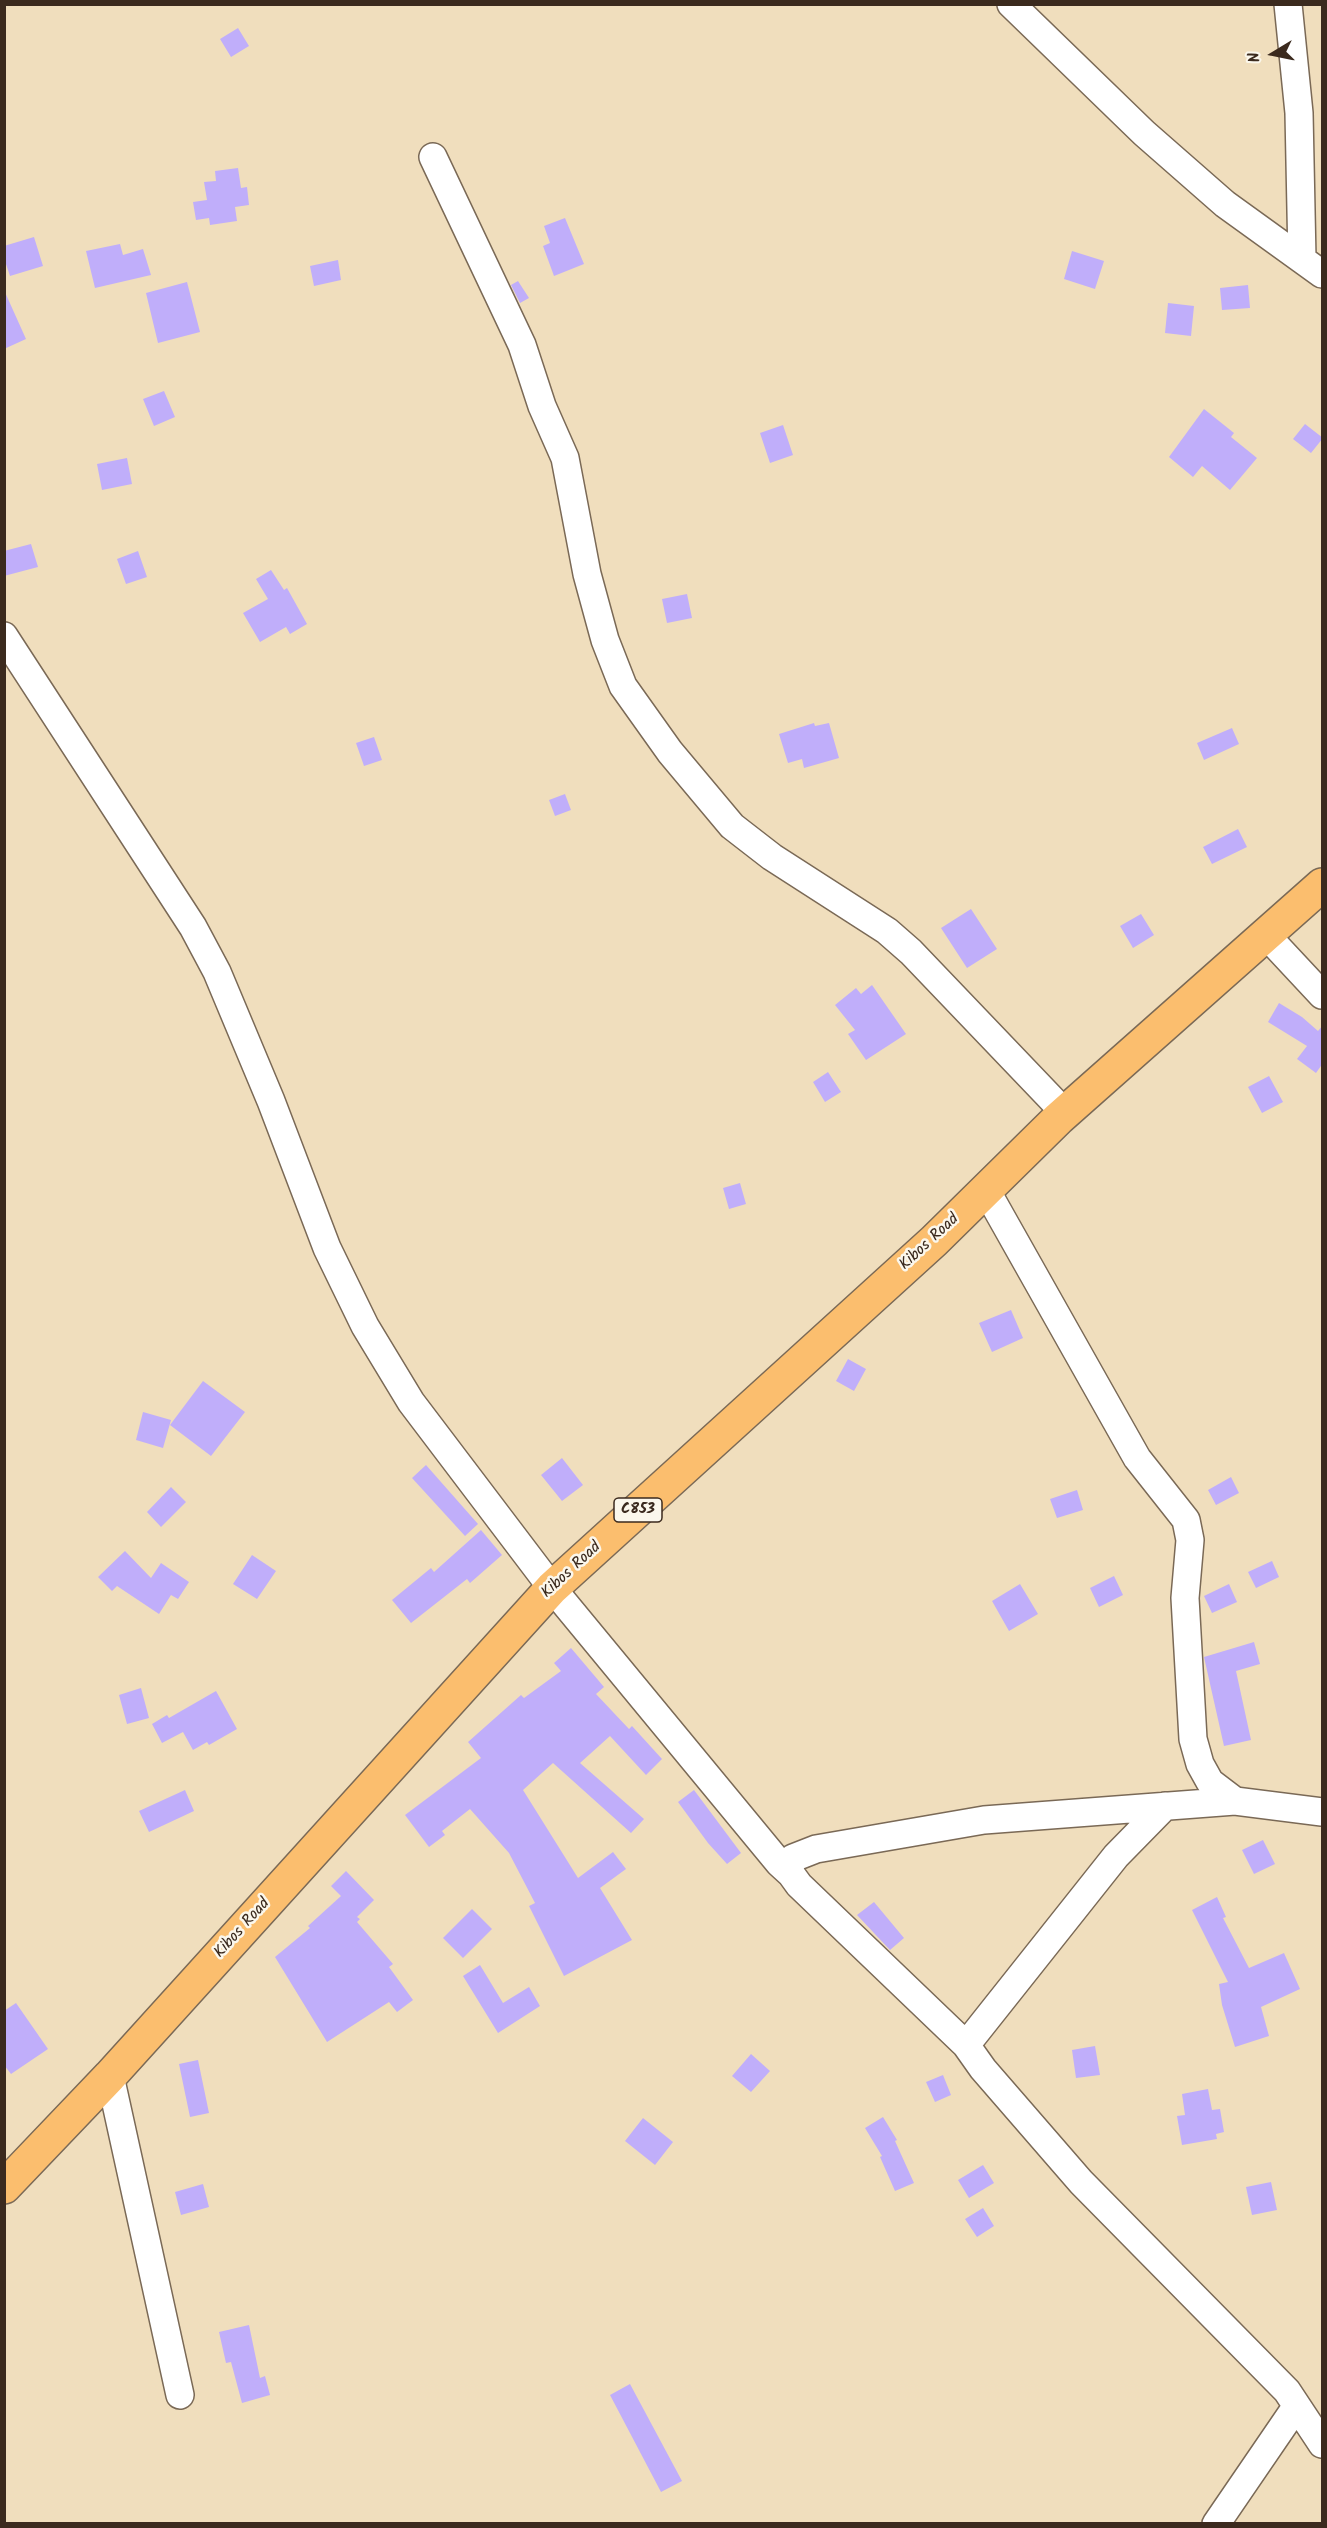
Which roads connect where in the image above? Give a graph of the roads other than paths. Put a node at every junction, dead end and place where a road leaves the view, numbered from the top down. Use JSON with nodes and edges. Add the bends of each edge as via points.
{"nodes":[{"id":1,"x":1011,"y":4,"type":"edge"},
{"id":2,"x":1288,"y":4,"type":"edge"},
{"id":3,"x":433,"y":157,"type":"dead end"},
{"id":4,"x":1312,"y":267,"type":"edge"},
{"id":5,"x":4,"y":636,"type":"edge"},
{"id":6,"x":1323,"y":885,"type":"edge"},
{"id":7,"x":1266,"y":935,"type":"junction"},
{"id":8,"x":1323,"y":995,"type":"edge"},
{"id":9,"x":1065,"y":1113,"type":"junction"},
{"id":10,"x":986,"y":1190,"type":"junction"},
{"id":11,"x":552,"y":1588,"type":"junction"},
{"id":12,"x":1235,"y":1801,"type":"junction"},
{"id":13,"x":1165,"y":1806,"type":"junction"},
{"id":14,"x":1323,"y":1812,"type":"edge"},
{"id":15,"x":791,"y":1874,"type":"junction"},
{"id":16,"x":966,"y":2045,"type":"junction"},
{"id":17,"x":110,"y":2076,"type":"junction"},
{"id":18,"x":4,"y":2187,"type":"edge"},
{"id":19,"x":180,"y":2395,"type":"dead end"},
{"id":20,"x":1296,"y":2407,"type":"junction"},
{"id":21,"x":1323,"y":2444,"type":"edge"},
{"id":22,"x":1216,"y":2523,"type":"edge"}],
"edges":[{"from":1,"to":4,"type":"street","via":[[1144,134],[1225,204]]},
{"from":2,"to":4,"type":"street"},
{"from":3,"to":9,"type":"street","via":[[522,345],[542,406],[565,458],[587,574],[605,640],[623,686],[670,752],[732,826],[895,938]]},
{"from":5,"to":11,"type":"street","via":[[193,927],[217,972],[327,1248],[365,1326],[411,1402]]},
{"from":6,"to":7,"type":"main road","name":"Kibos Road","number":"C853"},
{"from":7,"to":8,"type":"street"},
{"from":7,"to":9,"type":"main road","name":"Kibos Road","number":"C853"},
{"from":9,"to":10,"type":"main road","name":"Kibos Road","number":"C853"},
{"from":10,"to":11,"type":"main road","name":"Kibos Road","number":"C853"},
{"from":10,"to":12,"type":"street","via":[[1137,1458],[1186,1520],[1190,1540],[1185,1598],[1193,1739],[1210,1782]]},
{"from":11,"to":15,"type":"street"},
{"from":11,"to":17,"type":"main road","name":"Kibos Road","number":"C853"},
{"from":12,"to":13,"type":"street"},
{"from":12,"to":14,"type":"street"},
{"from":13,"to":15,"type":"street","via":[[984,1820],[816,1850],[793,1858]]},
{"from":13,"to":16,"type":"street","via":[[1116,1856]]},
{"from":15,"to":16,"type":"street"},
{"from":16,"to":20,"type":"street","via":[[1081,2182],[1287,2391]]},
{"from":17,"to":18,"type":"main road","name":"Kibos Road","number":"C853"},
{"from":17,"to":19,"type":"street"},
{"from":20,"to":21,"type":"street"},
{"from":20,"to":22,"type":"street"}]}
